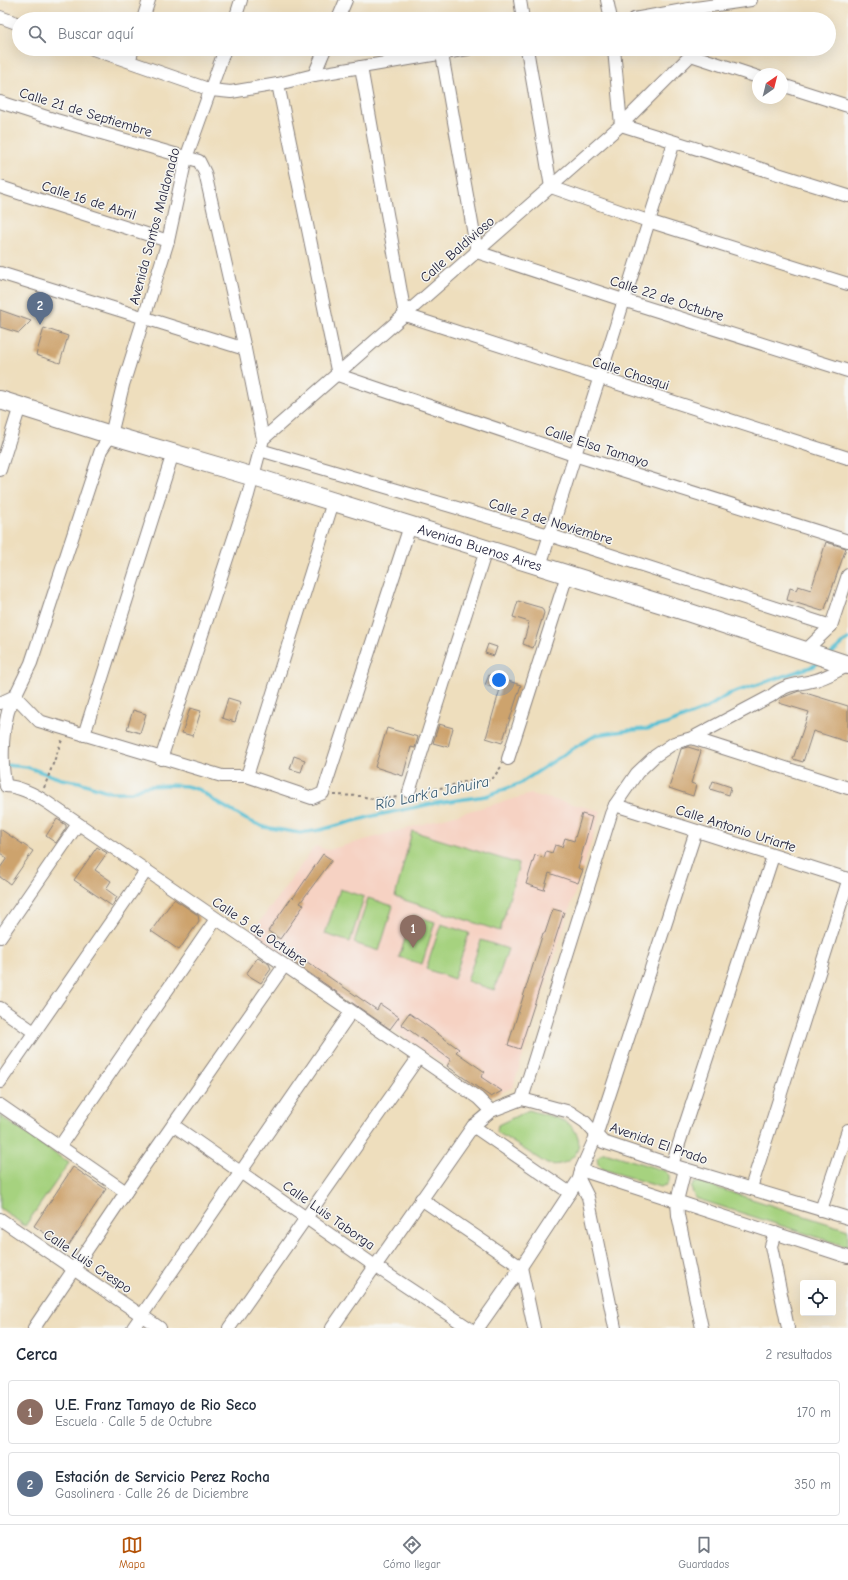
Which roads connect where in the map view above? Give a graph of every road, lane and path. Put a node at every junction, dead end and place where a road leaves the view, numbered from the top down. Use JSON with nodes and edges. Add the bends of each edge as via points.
{"nodes":[{"id":1,"x":149,"y":0,"type":"edge"},
{"id":2,"x":241,"y":0,"type":"edge"},
{"id":3,"x":346,"y":0,"type":"edge"},
{"id":4,"x":520,"y":0,"type":"edge"},
{"id":5,"x":607,"y":0,"type":"edge"},
{"id":6,"x":751,"y":0,"type":"edge"},
{"id":7,"x":689,"y":9,"type":"edge"},
{"id":8,"x":145,"y":12,"type":"edge"},
{"id":9,"x":237,"y":12,"type":"edge"},
{"id":10,"x":341,"y":12,"type":"edge"},
{"id":11,"x":522,"y":12,"type":"edge"},
{"id":12,"x":610,"y":12,"type":"edge"},
{"id":13,"x":672,"y":12,"type":"edge"},
{"id":14,"x":0,"y":17,"type":"edge"},
{"id":15,"x":12,"y":21,"type":"edge"},
{"id":16,"x":114,"y":56,"type":"edge"},
{"id":17,"x":131,"y":56,"type":"edge"},
{"id":18,"x":223,"y":56,"type":"edge"},
{"id":19,"x":322,"y":56,"type":"edge"},
{"id":20,"x":430,"y":56,"type":"edge"},
{"id":21,"x":442,"y":56,"type":"edge"},
{"id":22,"x":528,"y":56,"type":"edge"},
{"id":23,"x":615,"y":56,"type":"edge"},
{"id":24,"x":687,"y":56,"type":"edge"},
{"id":25,"x":702,"y":56,"type":"edge"},
{"id":26,"x":129,"y":61,"type":"junction"},
{"id":27,"x":361,"y":68,"type":"junction"},
{"id":28,"x":314,"y":75,"type":"junction"},
{"id":29,"x":752,"y":75,"type":"edge"},
{"id":30,"x":278,"y":84,"type":"junction"},
{"id":31,"x":788,"y":87,"type":"edge"},
{"id":32,"x":211,"y":90,"type":"junction"},
{"id":33,"x":0,"y":102,"type":"edge"},
{"id":34,"x":848,"y":106,"type":"edge"},
{"id":35,"x":621,"y":125,"type":"junction"},
{"id":36,"x":674,"y":142,"type":"junction"},
{"id":37,"x":186,"y":158,"type":"junction"},
{"id":38,"x":551,"y":187,"type":"junction"},
{"id":39,"x":0,"y":188,"type":"edge"},
{"id":40,"x":848,"y":196,"type":"edge"},
{"id":41,"x":648,"y":222,"type":"junction"},
{"id":42,"x":168,"y":241,"type":"junction"},
{"id":43,"x":477,"y":252,"type":"junction"},
{"id":44,"x":0,"y":273,"type":"edge"},
{"id":45,"x":848,"y":284,"type":"edge"},
{"id":46,"x":623,"y":300,"type":"junction"},
{"id":47,"x":405,"y":315,"type":"junction"},
{"id":48,"x":144,"y":319,"type":"junction"},
{"id":49,"x":245,"y":349,"type":"junction"},
{"id":50,"x":848,"y":371,"type":"edge"},
{"id":51,"x":338,"y":374,"type":"junction"},
{"id":52,"x":599,"y":379,"type":"junction"},
{"id":53,"x":0,"y":400,"type":"edge"},
{"id":54,"x":20,"y":406,"type":"junction"},
{"id":55,"x":111,"y":436,"type":"junction"},
{"id":56,"x":262,"y":445,"type":"junction"},
{"id":57,"x":172,"y":453,"type":"junction"},
{"id":58,"x":574,"y":455,"type":"junction"},
{"id":59,"x":848,"y":458,"type":"edge"},
{"id":60,"x":0,"y":470,"type":"edge"},
{"id":61,"x":254,"y":477,"type":"junction"},
{"id":62,"x":333,"y":502,"type":"junction"},
{"id":63,"x":410,"y":526,"type":"junction"},
{"id":64,"x":549,"y":536,"type":"junction"},
{"id":65,"x":848,"y":541,"type":"edge"},
{"id":66,"x":486,"y":550,"type":"junction"},
{"id":67,"x":540,"y":566,"type":"junction"},
{"id":68,"x":848,"y":575,"type":"edge"},
{"id":69,"x":567,"y":576,"type":"junction"},
{"id":70,"x":831,"y":626,"type":"junction"},
{"id":71,"x":809,"y":652,"type":"junction"},
{"id":72,"x":844,"y":664,"type":"edge"},
{"id":73,"x":15,"y":696,"type":"junction"},
{"id":74,"x":0,"y":703,"type":"edge"},
{"id":75,"x":66,"y":729,"type":"junction"},
{"id":76,"x":84,"y":735,"type":"junction"},
{"id":77,"x":692,"y":738,"type":"junction"},
{"id":78,"x":161,"y":759,"type":"junction"},
{"id":79,"x":508,"y":759,"type":"joint"},
{"id":80,"x":247,"y":776,"type":"junction"},
{"id":81,"x":45,"y":786,"type":"dead end"},
{"id":82,"x":848,"y":788,"type":"edge"},
{"id":83,"x":3,"y":789,"type":"edge"},
{"id":84,"x":408,"y":792,"type":"junction"},
{"id":85,"x":323,"y":794,"type":"junction"},
{"id":86,"x":615,"y":804,"type":"junction"},
{"id":87,"x":78,"y":824,"type":"junction"},
{"id":88,"x":696,"y":831,"type":"junction"},
{"id":89,"x":773,"y":856,"type":"junction"},
{"id":90,"x":146,"y":871,"type":"junction"},
{"id":91,"x":848,"y":880,"type":"edge"},
{"id":92,"x":216,"y":919,"type":"junction"},
{"id":93,"x":0,"y":938,"type":"edge"},
{"id":94,"x":284,"y":966,"type":"junction"},
{"id":95,"x":0,"y":1008,"type":"edge"},
{"id":96,"x":351,"y":1012,"type":"junction"},
{"id":97,"x":34,"y":1032,"type":"junction"},
{"id":98,"x":418,"y":1058,"type":"junction"},
{"id":99,"x":0,"y":1082,"type":"edge"},
{"id":100,"x":522,"y":1099,"type":"junction"},
{"id":101,"x":0,"y":1105,"type":"edge"},
{"id":102,"x":491,"y":1111,"type":"junction"},
{"id":103,"x":174,"y":1125,"type":"junction"},
{"id":104,"x":473,"y":1126,"type":"junction"},
{"id":105,"x":848,"y":1130,"type":"edge"},
{"id":106,"x":596,"y":1136,"type":"junction"},
{"id":107,"x":60,"y":1146,"type":"junction"},
{"id":108,"x":672,"y":1165,"type":"junction"},
{"id":109,"x":685,"y":1168,"type":"junction"},
{"id":110,"x":240,"y":1171,"type":"junction"},
{"id":111,"x":580,"y":1174,"type":"junction"},
{"id":112,"x":751,"y":1188,"type":"junction"},
{"id":113,"x":126,"y":1192,"type":"junction"},
{"id":114,"x":570,"y":1193,"type":"junction"},
{"id":115,"x":421,"y":1199,"type":"junction"},
{"id":116,"x":677,"y":1201,"type":"junction"},
{"id":117,"x":821,"y":1210,"type":"junction"},
{"id":118,"x":306,"y":1218,"type":"junction"},
{"id":119,"x":848,"y":1218,"type":"edge"},
{"id":120,"x":2,"y":1224,"type":"edge"},
{"id":121,"x":775,"y":1233,"type":"junction"},
{"id":122,"x":848,"y":1257,"type":"edge"},
{"id":123,"x":375,"y":1266,"type":"junction"},
{"id":124,"x":521,"y":1267,"type":"junction"},
{"id":125,"x":74,"y":1270,"type":"junction"},
{"id":126,"x":141,"y":1316,"type":"junction"},
{"id":127,"x":34,"y":1328,"type":"edge"},
{"id":128,"x":132,"y":1328,"type":"edge"},
{"id":129,"x":160,"y":1328,"type":"edge"},
{"id":130,"x":228,"y":1328,"type":"edge"},
{"id":131,"x":332,"y":1328,"type":"edge"},
{"id":132,"x":469,"y":1328,"type":"edge"},
{"id":133,"x":478,"y":1328,"type":"edge"},
{"id":134,"x":534,"y":1328,"type":"edge"},
{"id":135,"x":615,"y":1328,"type":"edge"},
{"id":136,"x":702,"y":1328,"type":"edge"},
{"id":137,"x":788,"y":1328,"type":"edge"}],
"edges":[{"from":1,"to":8,"type":"street"},
{"from":2,"to":9,"type":"street"},
{"from":3,"to":10,"type":"street"},
{"from":4,"to":11,"type":"street"},
{"from":5,"to":12,"type":"street"},
{"from":6,"to":7,"type":"street"},
{"from":7,"to":13,"type":"street"},
{"from":14,"to":15,"type":"street"},
{"from":16,"to":26,"type":"street"},
{"from":17,"to":26,"type":"street"},
{"from":18,"to":32,"type":"street","name":"Avenida Santos Maldonado"},
{"from":19,"to":28,"type":"street"},
{"from":20,"to":27,"type":"street"},
{"from":21,"to":43,"type":"street"},
{"from":22,"to":38,"type":"street"},
{"from":23,"to":35,"type":"street"},
{"from":24,"to":35,"type":"street","name":"Calle Baldivioso"},
{"from":25,"to":29,"type":"street"},
{"from":26,"to":32,"type":"street"},
{"from":27,"to":28,"type":"street"},
{"from":27,"to":47,"type":"street"},
{"from":28,"to":30,"type":"street"},
{"from":30,"to":32,"type":"street","via":[[231,92]]},
{"from":30,"to":51,"type":"street"},
{"from":31,"to":34,"type":"street"},
{"from":32,"to":37,"type":"street","name":"Avenida Santos Maldonado"},
{"from":33,"to":37,"type":"street","name":"Calle 21 de Septiembre"},
{"from":35,"to":36,"type":"street"},
{"from":35,"to":38,"type":"street","name":"Calle Baldivioso"},
{"from":36,"to":40,"type":"street"},
{"from":36,"to":41,"type":"street"},
{"from":37,"to":42,"type":"street","name":"Avenida Santos Maldonado"},
{"from":37,"to":49,"type":"street","name":"Calle 21 de Septiembre","via":[[198,161],[205,173]]},
{"from":38,"to":41,"type":"street"},
{"from":38,"to":43,"type":"street","name":"Calle Baldivioso"},
{"from":39,"to":42,"type":"street","name":"Calle 16 de Abril"},
{"from":41,"to":45,"type":"street"},
{"from":41,"to":46,"type":"street"},
{"from":42,"to":48,"type":"street","name":"Avenida Santos Maldonado"},
{"from":43,"to":46,"type":"street","name":"Calle 22 de Octubre"},
{"from":43,"to":47,"type":"street","name":"Calle Baldivioso"},
{"from":44,"to":48,"type":"street"},
{"from":46,"to":50,"type":"street","name":"Calle 22 de Octubre"},
{"from":46,"to":52,"type":"street"},
{"from":47,"to":51,"type":"street","name":"Calle Baldivioso"},
{"from":47,"to":52,"type":"street","name":"Calle Chasqui"},
{"from":48,"to":49,"type":"street"},
{"from":48,"to":55,"type":"street","name":"Avenida Santos Maldonado","via":[[123,385]]},
{"from":49,"to":56,"type":"street","name":"Calle 21 de Septiembre"},
{"from":51,"to":56,"type":"street","name":"Calle Baldivioso"},
{"from":51,"to":58,"type":"street","name":"Calle Elsa Tamayo"},
{"from":52,"to":58,"type":"street"},
{"from":52,"to":59,"type":"street","name":"Calle Chasqui"},
{"from":53,"to":54,"type":"highway","name":"Avenida Buenos Aires"},
{"from":54,"to":55,"type":"highway","name":"Avenida Buenos Aires"},
{"from":54,"to":60,"type":"street"},
{"from":55,"to":57,"type":"highway","name":"Avenida Buenos Aires"},
{"from":55,"to":73,"type":"street","name":"Avenida Santos Maldonado","via":[[101,450],[31,663]]},
{"from":56,"to":61,"type":"street"},
{"from":56,"to":64,"type":"street","name":"Calle 2 de Noviembre"},
{"from":57,"to":61,"type":"highway","name":"Avenida Buenos Aires"},
{"from":57,"to":76,"type":"street"},
{"from":58,"to":64,"type":"street"},
{"from":58,"to":65,"type":"street","name":"Calle Elsa Tamayo"},
{"from":61,"to":62,"type":"highway","name":"Avenida Buenos Aires"},
{"from":61,"to":78,"type":"street"},
{"from":62,"to":63,"type":"highway","name":"Avenida Buenos Aires"},
{"from":62,"to":80,"type":"street"},
{"from":63,"to":66,"type":"highway","name":"Avenida Buenos Aires"},
{"from":63,"to":85,"type":"street"},
{"from":64,"to":67,"type":"street"},
{"from":64,"to":70,"type":"street","name":"Calle 2 de Noviembre"},
{"from":66,"to":67,"type":"highway","name":"Avenida Buenos Aires"},
{"from":66,"to":84,"type":"street"},
{"from":67,"to":69,"type":"highway","name":"Avenida Buenos Aires"},
{"from":68,"to":70,"type":"street"},
{"from":69,"to":71,"type":"highway","name":"Avenida Buenos Aires"},
{"from":69,"to":79,"type":"street"},
{"from":70,"to":71,"type":"street"},
{"from":71,"to":72,"type":"highway","name":"Avenida Buenos Aires"},
{"from":72,"to":77,"type":"street","via":[[817,680],[780,689]]},
{"from":73,"to":74,"type":"street"},
{"from":73,"to":75,"type":"street","via":[[39,721]]},
{"from":73,"to":83,"type":"street","name":"Avenida Santos Maldonado","via":[[7,715]]},
{"from":75,"to":76,"type":"street"},
{"from":75,"to":81,"type":"path"},
{"from":76,"to":78,"type":"street"},
{"from":77,"to":82,"type":"street"},
{"from":77,"to":86,"type":"street","via":[[674,743],[655,756],[637,773]]},
{"from":78,"to":80,"type":"street","via":[[222,776]]},
{"from":79,"to":84,"type":"path","via":[[489,781],[483,783],[466,781],[446,787]]},
{"from":80,"to":85,"type":"street","via":[[312,798]]},
{"from":83,"to":87,"type":"street","name":"Calle 5 de Octubre","via":[[16,787],[34,795]]},
{"from":84,"to":85,"type":"path","via":[[400,797],[374,799]]},
{"from":86,"to":88,"type":"street","name":"Calle Antonio Uriarte"},
{"from":86,"to":100,"type":"street"},
{"from":87,"to":90,"type":"street","name":"Calle 5 de Octubre"},
{"from":87,"to":93,"type":"street"},
{"from":88,"to":89,"type":"street","name":"Calle Antonio Uriarte"},
{"from":88,"to":106,"type":"street"},
{"from":89,"to":91,"type":"street","name":"Calle Antonio Uriarte"},
{"from":89,"to":108,"type":"street"},
{"from":90,"to":92,"type":"street","name":"Calle 5 de Octubre"},
{"from":90,"to":97,"type":"street"},
{"from":91,"to":112,"type":"street"},
{"from":92,"to":94,"type":"street","name":"Calle 5 de Octubre"},
{"from":92,"to":107,"type":"street"},
{"from":94,"to":96,"type":"street","name":"Calle 5 de Octubre"},
{"from":94,"to":103,"type":"street"},
{"from":95,"to":97,"type":"street"},
{"from":96,"to":98,"type":"street","name":"Calle 5 de Octubre"},
{"from":96,"to":110,"type":"street"},
{"from":97,"to":99,"type":"street"},
{"from":98,"to":102,"type":"street","name":"Calle 5 de Octubre","via":[[478,1098]]},
{"from":98,"to":118,"type":"street"},
{"from":100,"to":102,"type":"street"},
{"from":100,"to":106,"type":"street","name":"Avenida El Prado","via":[[570,1112],[585,1122]]},
{"from":101,"to":107,"type":"street"},
{"from":102,"to":104,"type":"street"},
{"from":103,"to":110,"type":"street","name":"Calle Luis Taborga"},
{"from":103,"to":113,"type":"street"},
{"from":104,"to":114,"type":"street"},
{"from":104,"to":115,"type":"street"},
{"from":105,"to":117,"type":"street"},
{"from":106,"to":108,"type":"street","name":"Avenida El Prado","via":[[603,1142]]},
{"from":106,"to":111,"type":"street"},
{"from":107,"to":113,"type":"street"},
{"from":108,"to":109,"type":"street","name":"Avenida El Prado"},
{"from":109,"to":112,"type":"street","name":"Avenida El Prado"},
{"from":109,"to":116,"type":"street"},
{"from":110,"to":118,"type":"street","name":"Calle Luis Taborga"},
{"from":110,"to":126,"type":"street"},
{"from":111,"to":114,"type":"street"},
{"from":111,"to":116,"type":"street"},
{"from":111,"to":135,"type":"street","via":[[588,1197]]},
{"from":112,"to":117,"type":"street","name":"Avenida El Prado"},
{"from":113,"to":125,"type":"street"},
{"from":114,"to":124,"type":"street"},
{"from":115,"to":123,"type":"street"},
{"from":115,"to":124,"type":"street"},
{"from":116,"to":121,"type":"street"},
{"from":116,"to":136,"type":"street"},
{"from":117,"to":119,"type":"street","name":"Avenida El Prado"},
{"from":118,"to":123,"type":"street","name":"Calle Luis Taborga"},
{"from":118,"to":130,"type":"street"},
{"from":120,"to":125,"type":"street","name":"Calle Luis Crespo"},
{"from":121,"to":122,"type":"street"},
{"from":121,"to":137,"type":"street","via":[[771,1246]]},
{"from":123,"to":131,"type":"street"},
{"from":123,"to":132,"type":"street","name":"Calle Luis Taborga"},
{"from":124,"to":133,"type":"street"},
{"from":124,"to":134,"type":"street"},
{"from":125,"to":126,"type":"street","name":"Calle Luis Crespo"},
{"from":125,"to":127,"type":"street"},
{"from":126,"to":128,"type":"street"},
{"from":126,"to":129,"type":"street","name":"Calle Luis Crespo"}]}
